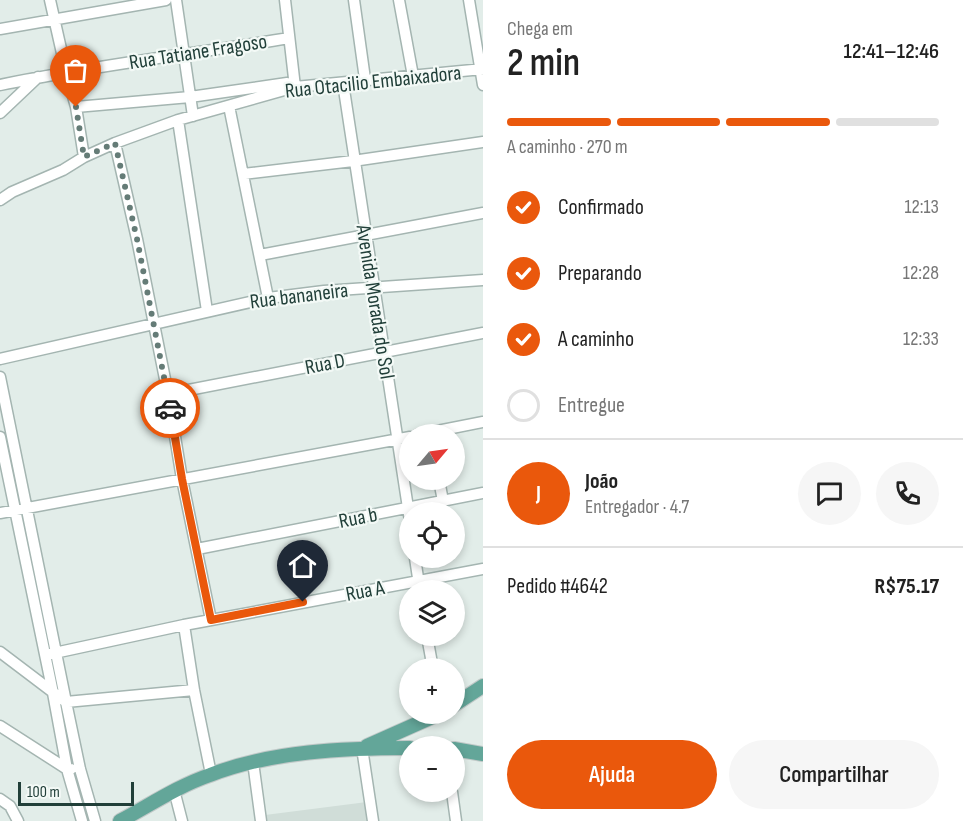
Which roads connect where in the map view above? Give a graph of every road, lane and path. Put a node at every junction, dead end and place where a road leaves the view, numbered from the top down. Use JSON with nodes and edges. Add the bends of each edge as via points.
{"nodes":[{"id":1,"x":50,"y":0,"type":"edge"},
{"id":2,"x":166,"y":0,"type":"edge"},
{"id":3,"x":176,"y":0,"type":"edge"},
{"id":4,"x":285,"y":0,"type":"edge"},
{"id":5,"x":354,"y":0,"type":"edge"},
{"id":6,"x":399,"y":0,"type":"edge"},
{"id":7,"x":469,"y":0,"type":"edge"},
{"id":8,"x":53,"y":20,"type":"junction"},
{"id":9,"x":0,"y":29,"type":"edge"},
{"id":10,"x":290,"y":38,"type":"junction"},
{"id":11,"x":184,"y":55,"type":"junction"},
{"id":12,"x":482,"y":70,"type":"edge"},
{"id":13,"x":66,"y":71,"type":"junction"},
{"id":14,"x":413,"y":76,"type":"junction"},
{"id":15,"x":38,"y":77,"type":"junction"},
{"id":16,"x":365,"y":79,"type":"junction"},
{"id":17,"x":342,"y":83,"type":"junction"},
{"id":18,"x":0,"y":85,"type":"edge"},
{"id":19,"x":294,"y":85,"type":"junction"},
{"id":20,"x":483,"y":85,"type":"edge"},
{"id":21,"x":190,"y":97,"type":"junction"},
{"id":22,"x":229,"y":106,"type":"junction"},
{"id":23,"x":76,"y":107,"type":"junction"},
{"id":24,"x":0,"y":113,"type":"edge"},
{"id":25,"x":193,"y":116,"type":"junction"},
{"id":26,"x":178,"y":120,"type":"junction"},
{"id":27,"x":483,"y":142,"type":"edge"},
{"id":28,"x":115,"y":143,"type":"junction"},
{"id":29,"x":84,"y":157,"type":"junction"},
{"id":30,"x":353,"y":161,"type":"junction"},
{"id":31,"x":243,"y":174,"type":"junction"},
{"id":32,"x":0,"y":200,"type":"edge"},
{"id":33,"x":483,"y":213,"type":"edge"},
{"id":34,"x":365,"y":236,"type":"junction"},
{"id":35,"x":260,"y":255,"type":"junction"},
{"id":36,"x":483,"y":280,"type":"edge"},
{"id":37,"x":373,"y":287,"type":"junction"},
{"id":38,"x":268,"y":298,"type":"junction"},
{"id":39,"x":207,"y":311,"type":"junction"},
{"id":40,"x":153,"y":323,"type":"junction"},
{"id":41,"x":483,"y":333,"type":"edge"},
{"id":42,"x":383,"y":353,"type":"junction"},
{"id":43,"x":0,"y":359,"type":"edge"},
{"id":44,"x":0,"y":377,"type":"edge"},
{"id":45,"x":168,"y":394,"type":"junction"},
{"id":46,"x":483,"y":422,"type":"edge"},
{"id":47,"x":465,"y":426,"type":"edge"},
{"id":48,"x":0,"y":437,"type":"edge"},
{"id":49,"x":399,"y":438,"type":"edge"},
{"id":50,"x":396,"y":439,"type":"junction"},
{"id":51,"x":182,"y":479,"type":"junction"},
{"id":52,"x":441,"y":490,"type":"edge"},
{"id":53,"x":483,"y":493,"type":"edge"},
{"id":54,"x":443,"y":501,"type":"junction"},
{"id":55,"x":407,"y":502,"type":"edge"},
{"id":56,"x":438,"y":502,"type":"edge"},
{"id":57,"x":21,"y":508,"type":"junction"},
{"id":58,"x":399,"y":510,"type":"edge"},
{"id":59,"x":0,"y":513,"type":"edge"},
{"id":60,"x":197,"y":549,"type":"junction"},
{"id":61,"x":483,"y":569,"type":"edge"},
{"id":62,"x":442,"y":580,"type":"edge"},
{"id":63,"x":399,"y":589,"type":"edge"},
{"id":64,"x":211,"y":620,"type":"junction"},
{"id":65,"x":184,"y":625,"type":"junction"},
{"id":66,"x":0,"y":652,"type":"edge"},
{"id":67,"x":50,"y":654,"type":"junction"},
{"id":68,"x":483,"y":686,"type":"edge"},
{"id":69,"x":194,"y":690,"type":"junction"},
{"id":70,"x":53,"y":693,"type":"junction"},
{"id":71,"x":465,"y":698,"type":"edge"},
{"id":72,"x":66,"y":702,"type":"junction"},
{"id":73,"x":416,"y":724,"type":"edge"},
{"id":74,"x":0,"y":726,"type":"edge"},
{"id":75,"x":362,"y":748,"type":"junction"},
{"id":76,"x":399,"y":748,"type":"edge"},
{"id":77,"x":465,"y":751,"type":"edge"},
{"id":78,"x":483,"y":754,"type":"edge"},
{"id":79,"x":254,"y":762,"type":"junction"},
{"id":80,"x":67,"y":769,"type":"junction"},
{"id":81,"x":80,"y":769,"type":"junction"},
{"id":82,"x":211,"y":774,"type":"junction"},
{"id":83,"x":174,"y":790,"type":"junction"},
{"id":84,"x":0,"y":799,"type":"edge"},
{"id":85,"x":453,"y":802,"type":"edge"},
{"id":86,"x":18,"y":821,"type":"edge"},
{"id":87,"x":82,"y":821,"type":"edge"},
{"id":88,"x":95,"y":821,"type":"edge"},
{"id":89,"x":120,"y":821,"type":"edge"},
{"id":90,"x":182,"y":821,"type":"edge"},
{"id":91,"x":261,"y":821,"type":"edge"},
{"id":92,"x":374,"y":821,"type":"edge"},
{"id":93,"x":456,"y":821,"type":"edge"}],
"edges":[{"from":1,"to":8,"type":"street"},
{"from":2,"to":8,"type":"street"},
{"from":3,"to":11,"type":"street"},
{"from":4,"to":10,"type":"street"},
{"from":5,"to":16,"type":"street"},
{"from":6,"to":14,"type":"street"},
{"from":7,"to":12,"type":"street"},
{"from":8,"to":9,"type":"street"},
{"from":8,"to":13,"type":"street"},
{"from":10,"to":11,"type":"street","name":"Rua Tatiane Fragoso"},
{"from":10,"to":19,"type":"street"},
{"from":11,"to":13,"type":"street","name":"Rua Tatiane Fragoso"},
{"from":11,"to":21,"type":"street"},
{"from":12,"to":14,"type":"street","name":"Rua Otacilio Embaixadora"},
{"from":12,"to":20,"type":"street"},
{"from":13,"to":15,"type":"street","name":"Rua Tatiane Fragoso"},
{"from":13,"to":23,"type":"street"},
{"from":14,"to":16,"type":"street","name":"Rua Otacilio Embaixadora"},
{"from":15,"to":18,"type":"street","name":"Rua Tatiane Fragoso"},
{"from":15,"to":24,"type":"street"},
{"from":16,"to":17,"type":"street","name":"Rua Otacilio Embaixadora"},
{"from":17,"to":19,"type":"street","name":"Rua Otacilio Embaixadora"},
{"from":17,"to":30,"type":"street","name":"Avenida Morada do Sol"},
{"from":19,"to":21,"type":"street"},
{"from":19,"to":22,"type":"street","name":"Rua Otacilio Embaixadora"},
{"from":21,"to":23,"type":"street"},
{"from":21,"to":25,"type":"street"},
{"from":22,"to":25,"type":"street","name":"Rua Otacilio Embaixadora"},
{"from":22,"to":31,"type":"street"},
{"from":23,"to":29,"type":"street"},
{"from":25,"to":26,"type":"street","name":"Rua Otacilio Embaixadora"},
{"from":26,"to":28,"type":"street","name":"Rua Otacilio Embaixadora"},
{"from":26,"to":39,"type":"street"},
{"from":27,"to":30,"type":"street"},
{"from":28,"to":29,"type":"street","name":"Rua Otacilio Embaixadora"},
{"from":28,"to":40,"type":"street"},
{"from":29,"to":32,"type":"street","name":"Rua Otacilio Embaixadora"},
{"from":30,"to":31,"type":"street"},
{"from":30,"to":34,"type":"street","name":"Avenida Morada do Sol"},
{"from":31,"to":35,"type":"street"},
{"from":33,"to":34,"type":"street"},
{"from":34,"to":35,"type":"street"},
{"from":34,"to":37,"type":"street","name":"Avenida Morada do Sol"},
{"from":35,"to":38,"type":"street"},
{"from":36,"to":37,"type":"street","name":"Rua bananeira"},
{"from":37,"to":38,"type":"street","name":"Rua bananeira"},
{"from":37,"to":42,"type":"street","name":"Avenida Morada do Sol"},
{"from":38,"to":39,"type":"street","name":"Rua bananeira"},
{"from":39,"to":40,"type":"street","name":"Rua bananeira"},
{"from":40,"to":43,"type":"street","name":"Rua bananeira"},
{"from":40,"to":45,"type":"street"},
{"from":41,"to":42,"type":"street","name":"Rua D"},
{"from":42,"to":45,"type":"street","name":"Rua D"},
{"from":42,"to":50,"type":"street","name":"Avenida Morada do Sol"},
{"from":44,"to":57,"type":"street"},
{"from":45,"to":51,"type":"street"},
{"from":46,"to":47,"type":"street"},
{"from":48,"to":57,"type":"street"},
{"from":49,"to":50,"type":"street"},
{"from":50,"to":51,"type":"street"},
{"from":50,"to":55,"type":"street","name":"Avenida Morada do Sol"},
{"from":51,"to":57,"type":"street"},
{"from":51,"to":60,"type":"street"},
{"from":52,"to":54,"type":"street"},
{"from":53,"to":54,"type":"street","name":"Rua b"},
{"from":54,"to":56,"type":"street","name":"Rua b"},
{"from":57,"to":59,"type":"street"},
{"from":57,"to":67,"type":"street"},
{"from":58,"to":60,"type":"street","name":"Rua b"},
{"from":60,"to":64,"type":"street"},
{"from":61,"to":62,"type":"street","name":"Rua A"},
{"from":63,"to":64,"type":"street","name":"Rua A"},
{"from":64,"to":65,"type":"street","name":"Rua A"},
{"from":65,"to":67,"type":"street","name":"Rua A"},
{"from":65,"to":69,"type":"street"},
{"from":66,"to":70,"type":"street"},
{"from":67,"to":70,"type":"street"},
{"from":67,"to":72,"type":"street"},
{"from":68,"to":71,"type":"main road"},
{"from":69,"to":72,"type":"street"},
{"from":69,"to":82,"type":"street"},
{"from":70,"to":72,"type":"street"},
{"from":70,"to":80,"type":"street"},
{"from":72,"to":81,"type":"street"},
{"from":73,"to":75,"type":"main road"},
{"from":74,"to":80,"type":"street"},
{"from":75,"to":76,"type":"main road"},
{"from":75,"to":79,"type":"main road"},
{"from":75,"to":92,"type":"street"},
{"from":77,"to":78,"type":"main road"},
{"from":79,"to":82,"type":"main road"},
{"from":79,"to":91,"type":"street"},
{"from":80,"to":81,"type":"street"},
{"from":80,"to":87,"type":"street"},
{"from":81,"to":88,"type":"street"},
{"from":82,"to":83,"type":"main road"},
{"from":83,"to":89,"type":"main road"},
{"from":83,"to":90,"type":"street"},
{"from":84,"to":86,"type":"street","via":[[10,806]]},
{"from":85,"to":93,"type":"street"}]}
